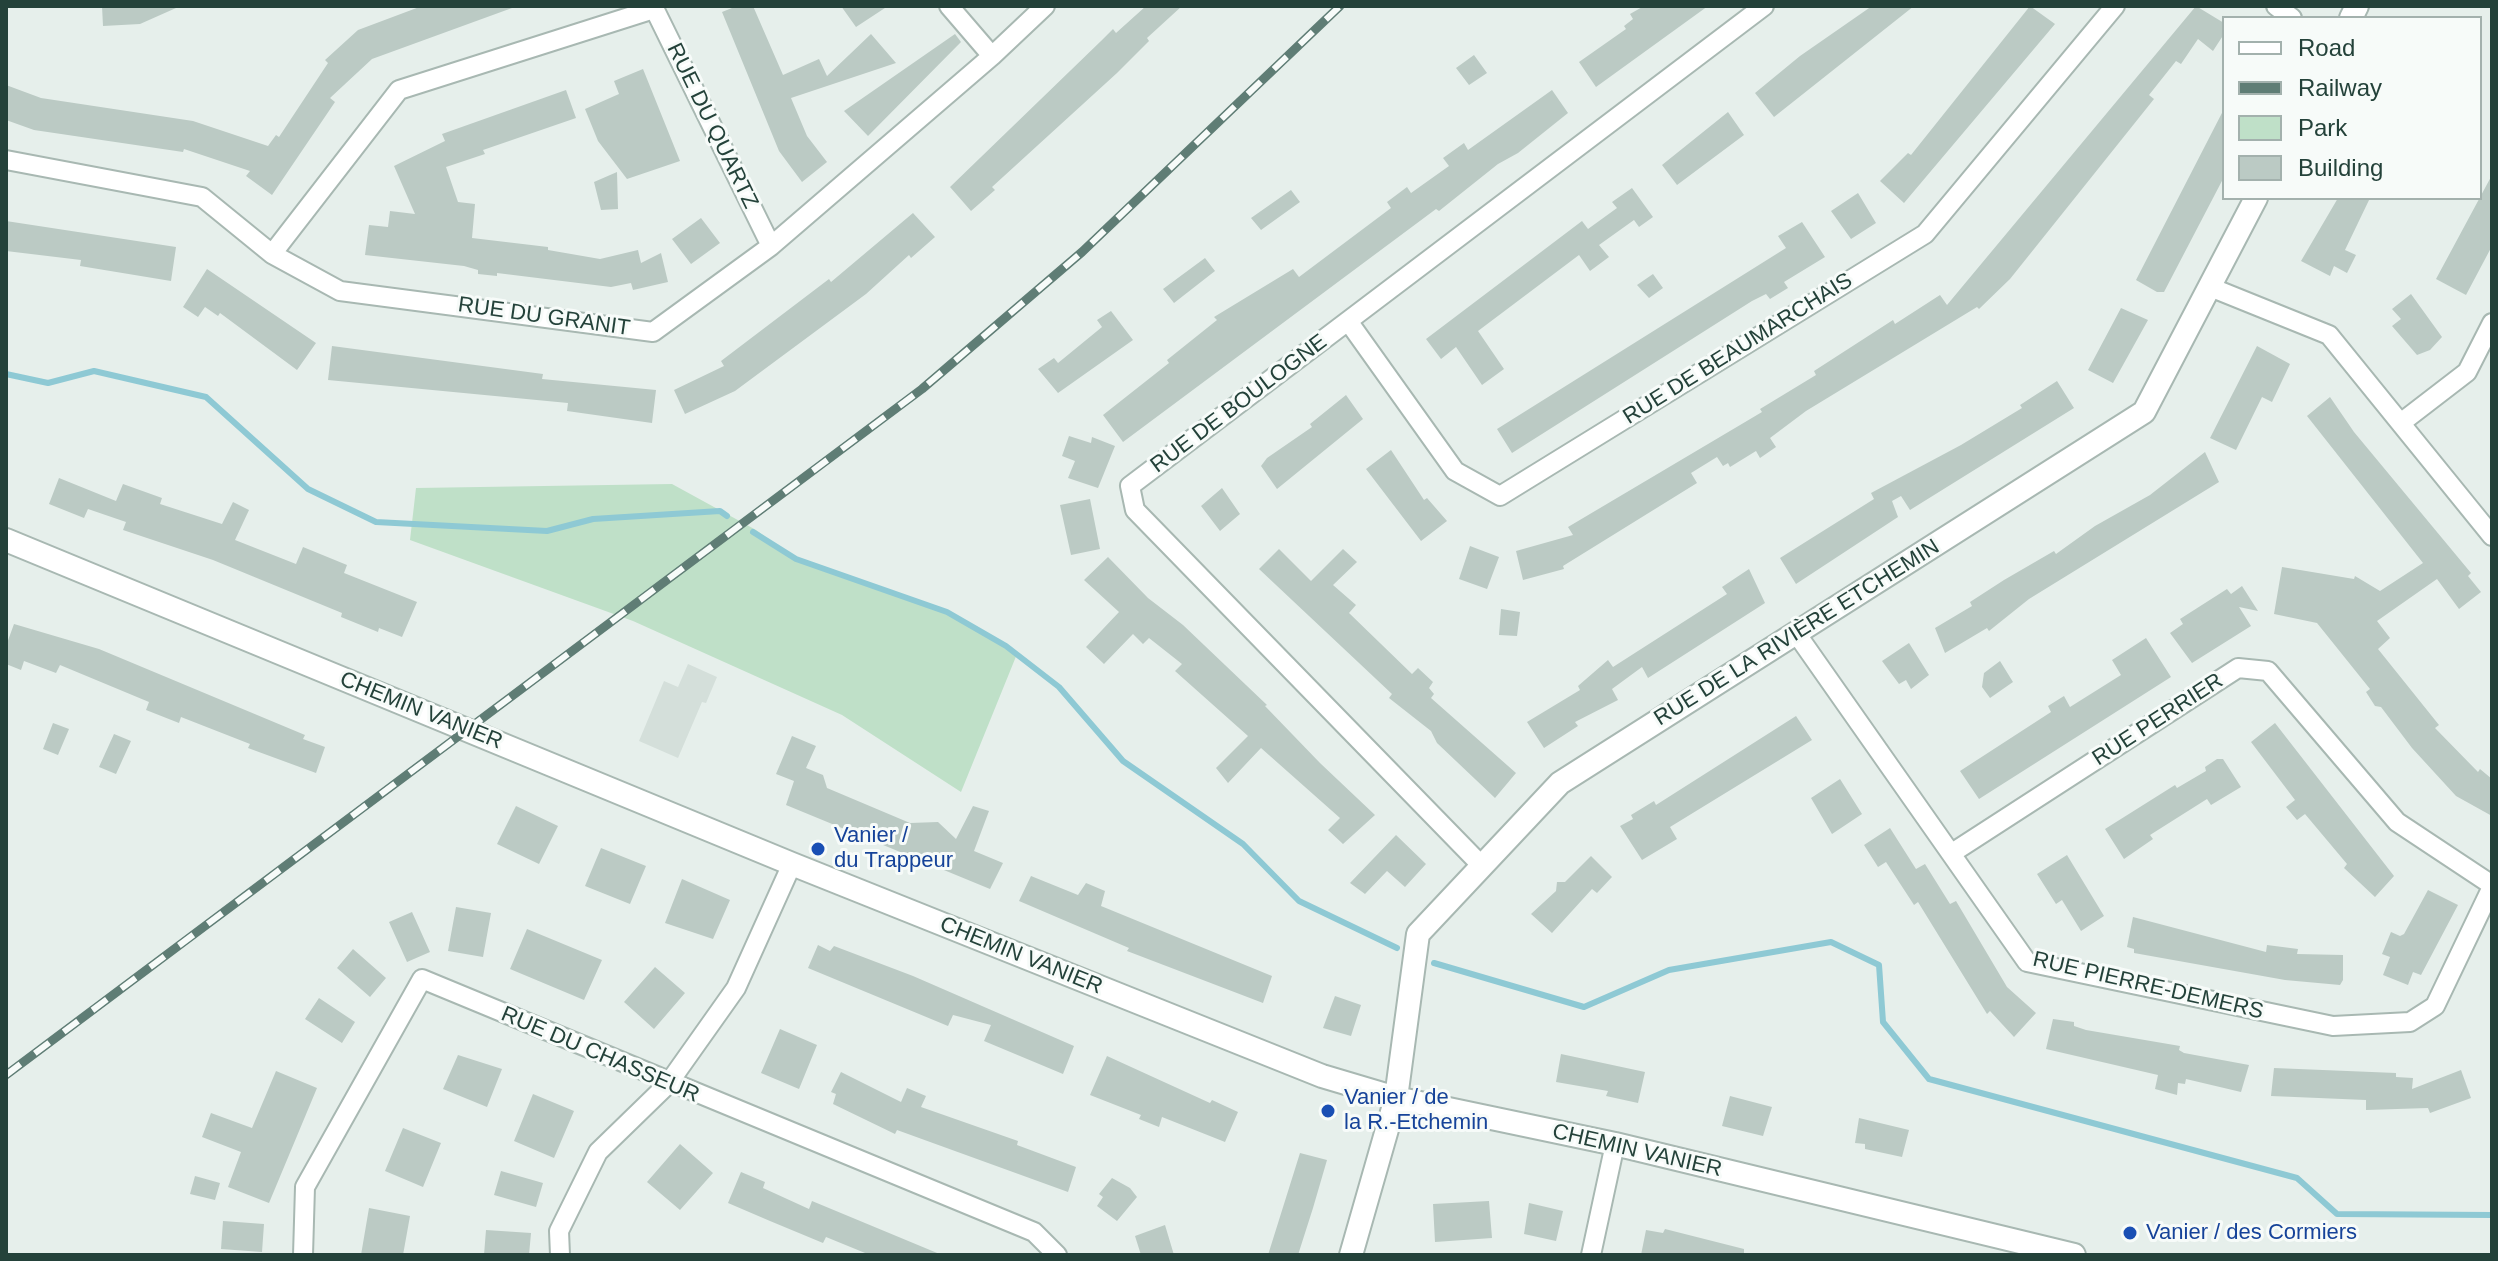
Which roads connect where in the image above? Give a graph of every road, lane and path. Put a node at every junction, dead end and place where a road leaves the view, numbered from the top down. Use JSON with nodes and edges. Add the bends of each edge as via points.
{"nodes":[{"id":1,"x":949,"y":6,"type":"edge"},
{"id":2,"x":1045,"y":6,"type":"edge"},
{"id":3,"x":1764,"y":6,"type":"edge"},
{"id":4,"x":2115,"y":6,"type":"edge"},
{"id":5,"x":653,"y":7,"type":"edge"},
{"id":6,"x":992,"y":56,"type":"junction"},
{"id":7,"x":6,"y":160,"type":"edge"},
{"id":8,"x":2255,"y":200,"type":"edge"},
{"id":9,"x":771,"y":246,"type":"junction"},
{"id":10,"x":272,"y":254,"type":"junction"},
{"id":11,"x":2210,"y":287,"type":"junction"},
{"id":12,"x":1348,"y":321,"type":"junction"},
{"id":13,"x":2492,"y":323,"type":"edge"},
{"id":14,"x":2402,"y":422,"type":"junction"},
{"id":15,"x":2492,"y":536,"type":"edge"},
{"id":16,"x":6,"y":540,"type":"edge"},
{"id":17,"x":1796,"y":633,"type":"junction"},
{"id":18,"x":1952,"y":853,"type":"junction"},
{"id":19,"x":792,"y":864,"type":"junction"},
{"id":20,"x":1482,"y":866,"type":"junction"},
{"id":21,"x":2492,"y":886,"type":"edge"},
{"id":22,"x":668,"y":1084,"type":"junction"},
{"id":23,"x":1396,"y":1098,"type":"junction"},
{"id":24,"x":1615,"y":1144,"type":"junction"},
{"id":25,"x":303,"y":1255,"type":"edge"},
{"id":26,"x":560,"y":1255,"type":"edge"},
{"id":27,"x":1057,"y":1255,"type":"edge"},
{"id":28,"x":1351,"y":1255,"type":"edge"},
{"id":29,"x":1591,"y":1255,"type":"edge"},
{"id":30,"x":2074,"y":1255,"type":"edge"}],
"edges":[{"from":1,"to":6,"type":"street"},
{"from":2,"to":6,"type":"street","name":"RUE DU GRANIT"},
{"from":3,"to":12,"type":"street","name":"RUE DE BOULOGNE"},
{"from":4,"to":12,"type":"street","name":"RUE DE BEAUMARCHAIS","via":[[1925,234],[1500,496],[1455,471]]},
{"from":5,"to":9,"type":"street","name":"RUE DU QUARTZ"},
{"from":5,"to":10,"type":"street","via":[[399,90]]},
{"from":6,"to":9,"type":"street","name":"RUE DU GRANIT"},
{"from":7,"to":10,"type":"street","name":"RUE DU GRANIT","via":[[202,197]]},
{"from":8,"to":11,"type":"street","name":"RUE DE LA RIVIÈRE ETCHEMIN"},
{"from":9,"to":10,"type":"street","name":"RUE DU GRANIT","via":[[653,332],[340,291]]},
{"from":11,"to":14,"type":"street","via":[[2329,335]]},
{"from":11,"to":17,"type":"street","name":"RUE DE LA RIVIÈRE ETCHEMIN","via":[[2144,412]]},
{"from":12,"to":20,"type":"street","name":"RUE DE BOULOGNE","via":[[1130,486],[1135,510]]},
{"from":13,"to":14,"type":"street","via":[[2467,372]]},
{"from":14,"to":15,"type":"street"},
{"from":16,"to":19,"type":"street","name":"CHEMIN VANIER"},
{"from":17,"to":18,"type":"street","name":"RUE PIERRE-DEMERS"},
{"from":17,"to":20,"type":"street","name":"RUE DE LA RIVIÈRE ETCHEMIN","via":[[1560,783]]},
{"from":18,"to":21,"type":"street","name":"RUE PERRIER","via":[[2238,668],[2268,671],[2397,822]]},
{"from":18,"to":21,"type":"street","name":"RUE PIERRE-DEMERS","via":[[2027,962],[2333,1026],[2410,1022],[2435,1006]]},
{"from":19,"to":22,"type":"street","via":[[736,988]]},
{"from":19,"to":23,"type":"street","name":"CHEMIN VANIER","via":[[1322,1076]]},
{"from":20,"to":23,"type":"street","name":"RUE DE LA RIVIÈRE ETCHEMIN","via":[[1418,934]]},
{"from":22,"to":25,"type":"street","name":"RUE DU CHASSEUR","via":[[422,979],[305,1187]]},
{"from":22,"to":26,"type":"street","via":[[598,1152],[559,1231]]},
{"from":22,"to":27,"type":"street","name":"RUE DU CHASSEUR","via":[[1034,1232]]},
{"from":23,"to":24,"type":"street","name":"CHEMIN VANIER"},
{"from":23,"to":28,"type":"street","name":"RUE DE LA RIVIÈRE ETCHEMIN"},
{"from":24,"to":29,"type":"street"},
{"from":24,"to":30,"type":"street","name":"CHEMIN VANIER"}]}
